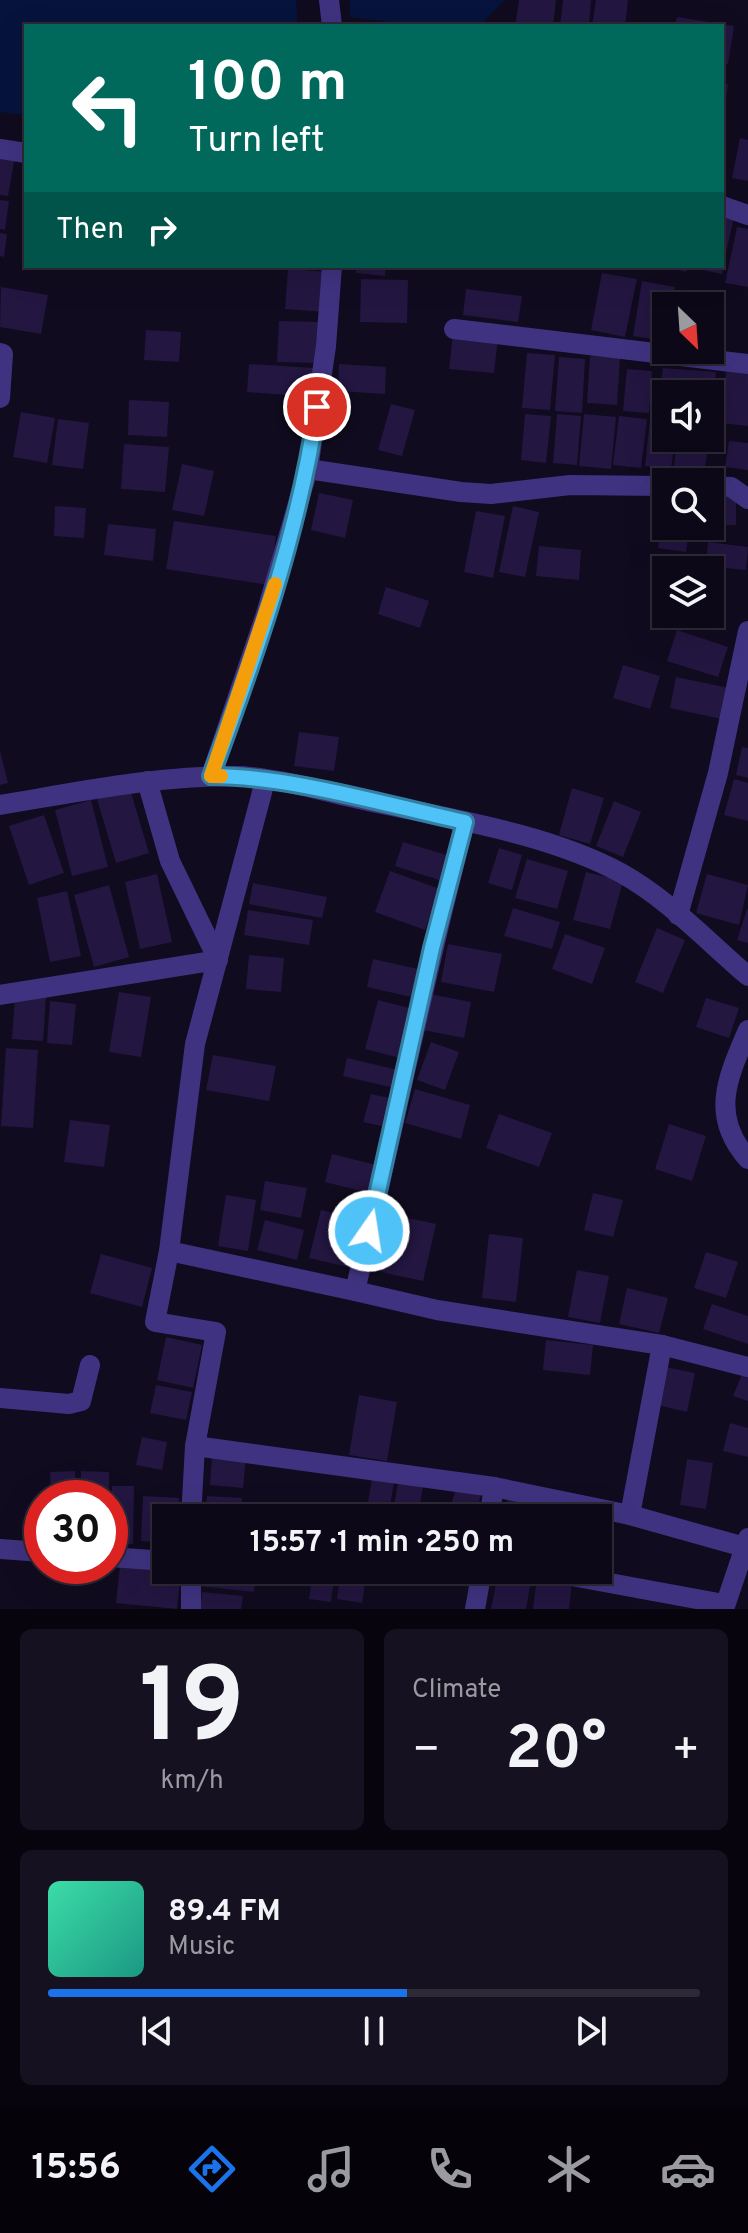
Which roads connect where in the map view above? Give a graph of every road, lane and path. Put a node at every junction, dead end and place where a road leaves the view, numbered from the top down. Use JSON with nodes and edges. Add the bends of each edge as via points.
{"nodes":[{"id":1,"x":329,"y":0,"type":"edge"},
{"id":2,"x":332,"y":24,"type":"edge"},
{"id":3,"x":0,"y":149,"type":"edge"},
{"id":4,"x":24,"y":153,"type":"edge"},
{"id":5,"x":724,"y":207,"type":"edge"},
{"id":6,"x":748,"y":215,"type":"edge"},
{"id":7,"x":332,"y":268,"type":"edge"},
{"id":8,"x":454,"y":329,"type":"dead end"},
{"id":9,"x":0,"y":353,"type":"edge"},
{"id":10,"x":748,"y":364,"type":"edge"},
{"id":11,"x":0,"y":398,"type":"edge"},
{"id":12,"x":308,"y":469,"type":"junction"},
{"id":13,"x":652,"y":486,"type":"edge"},
{"id":14,"x":724,"y":487,"type":"edge"},
{"id":15,"x":748,"y":499,"type":"edge"},
{"id":16,"x":748,"y":631,"type":"edge"},
{"id":17,"x":213,"y":769,"type":"junction"},
{"id":18,"x":147,"y":781,"type":"junction"},
{"id":19,"x":265,"y":781,"type":"junction"},
{"id":20,"x":0,"y":805,"type":"edge"},
{"id":21,"x":465,"y":822,"type":"junction"},
{"id":22,"x":678,"y":915,"type":"junction"},
{"id":23,"x":218,"y":960,"type":"junction"},
{"id":24,"x":748,"y":976,"type":"edge"},
{"id":25,"x":0,"y":995,"type":"edge"},
{"id":26,"x":748,"y":1030,"type":"edge"},
{"id":27,"x":748,"y":1159,"type":"edge"},
{"id":28,"x":169,"y":1251,"type":"junction"},
{"id":29,"x":355,"y":1291,"type":"junction"},
{"id":30,"x":662,"y":1345,"type":"junction"},
{"id":31,"x":90,"y":1365,"type":"dead end"},
{"id":32,"x":748,"y":1367,"type":"edge"},
{"id":33,"x":0,"y":1398,"type":"edge"},
{"id":34,"x":195,"y":1446,"type":"junction"},
{"id":35,"x":494,"y":1487,"type":"junction"},
{"id":36,"x":192,"y":1504,"type":"edge"},
{"id":37,"x":491,"y":1504,"type":"edge"},
{"id":38,"x":630,"y":1515,"type":"junction"},
{"id":39,"x":747,"y":1545,"type":"edge"},
{"id":40,"x":0,"y":1549,"type":"edge"},
{"id":41,"x":24,"y":1551,"type":"edge"},
{"id":42,"x":128,"y":1558,"type":"edge"},
{"id":43,"x":152,"y":1560,"type":"edge"},
{"id":44,"x":191,"y":1584,"type":"edge"},
{"id":45,"x":479,"y":1584,"type":"edge"},
{"id":46,"x":611,"y":1584,"type":"edge"},
{"id":47,"x":724,"y":1606,"type":"edge"},
{"id":48,"x":191,"y":1609,"type":"edge"},
{"id":49,"x":475,"y":1609,"type":"edge"}],
"edges":[{"from":1,"to":2,"type":"street"},
{"from":3,"to":4,"type":"street"},
{"from":5,"to":6,"type":"street"},
{"from":7,"to":12,"type":"street"},
{"from":8,"to":10,"type":"street"},
{"from":9,"to":11,"type":"street"},
{"from":12,"to":13,"type":"street","via":[[491,494],[570,485]]},
{"from":12,"to":17,"type":"street"},
{"from":14,"to":15,"type":"street"},
{"from":16,"to":22,"type":"street","via":[[718,773]]},
{"from":17,"to":18,"type":"street"},
{"from":17,"to":19,"type":"street"},
{"from":18,"to":20,"type":"street"},
{"from":18,"to":23,"type":"street","via":[[170,861]]},
{"from":19,"to":21,"type":"street"},
{"from":19,"to":23,"type":"street"},
{"from":21,"to":22,"type":"street","via":[[577,852],[623,875]]},
{"from":21,"to":29,"type":"street"},
{"from":22,"to":24,"type":"street"},
{"from":23,"to":25,"type":"street"},
{"from":23,"to":28,"type":"street","via":[[195,1044]]},
{"from":26,"to":27,"type":"street","via":[[727,1079],[724,1109],[735,1145]]},
{"from":28,"to":29,"type":"street"},
{"from":28,"to":34,"type":"street","via":[[155,1322],[216,1332]]},
{"from":29,"to":30,"type":"street","via":[[437,1310]]},
{"from":30,"to":32,"type":"street"},
{"from":30,"to":38,"type":"street"},
{"from":31,"to":33,"type":"street","via":[[81,1401]]},
{"from":34,"to":35,"type":"street"},
{"from":34,"to":36,"type":"street"},
{"from":35,"to":37,"type":"street"},
{"from":35,"to":38,"type":"street"},
{"from":38,"to":39,"type":"street"},
{"from":39,"to":47,"type":"street"},
{"from":40,"to":41,"type":"street"},
{"from":42,"to":43,"type":"street"},
{"from":44,"to":48,"type":"street"},
{"from":45,"to":49,"type":"street"},
{"from":46,"to":47,"type":"street"}]}
